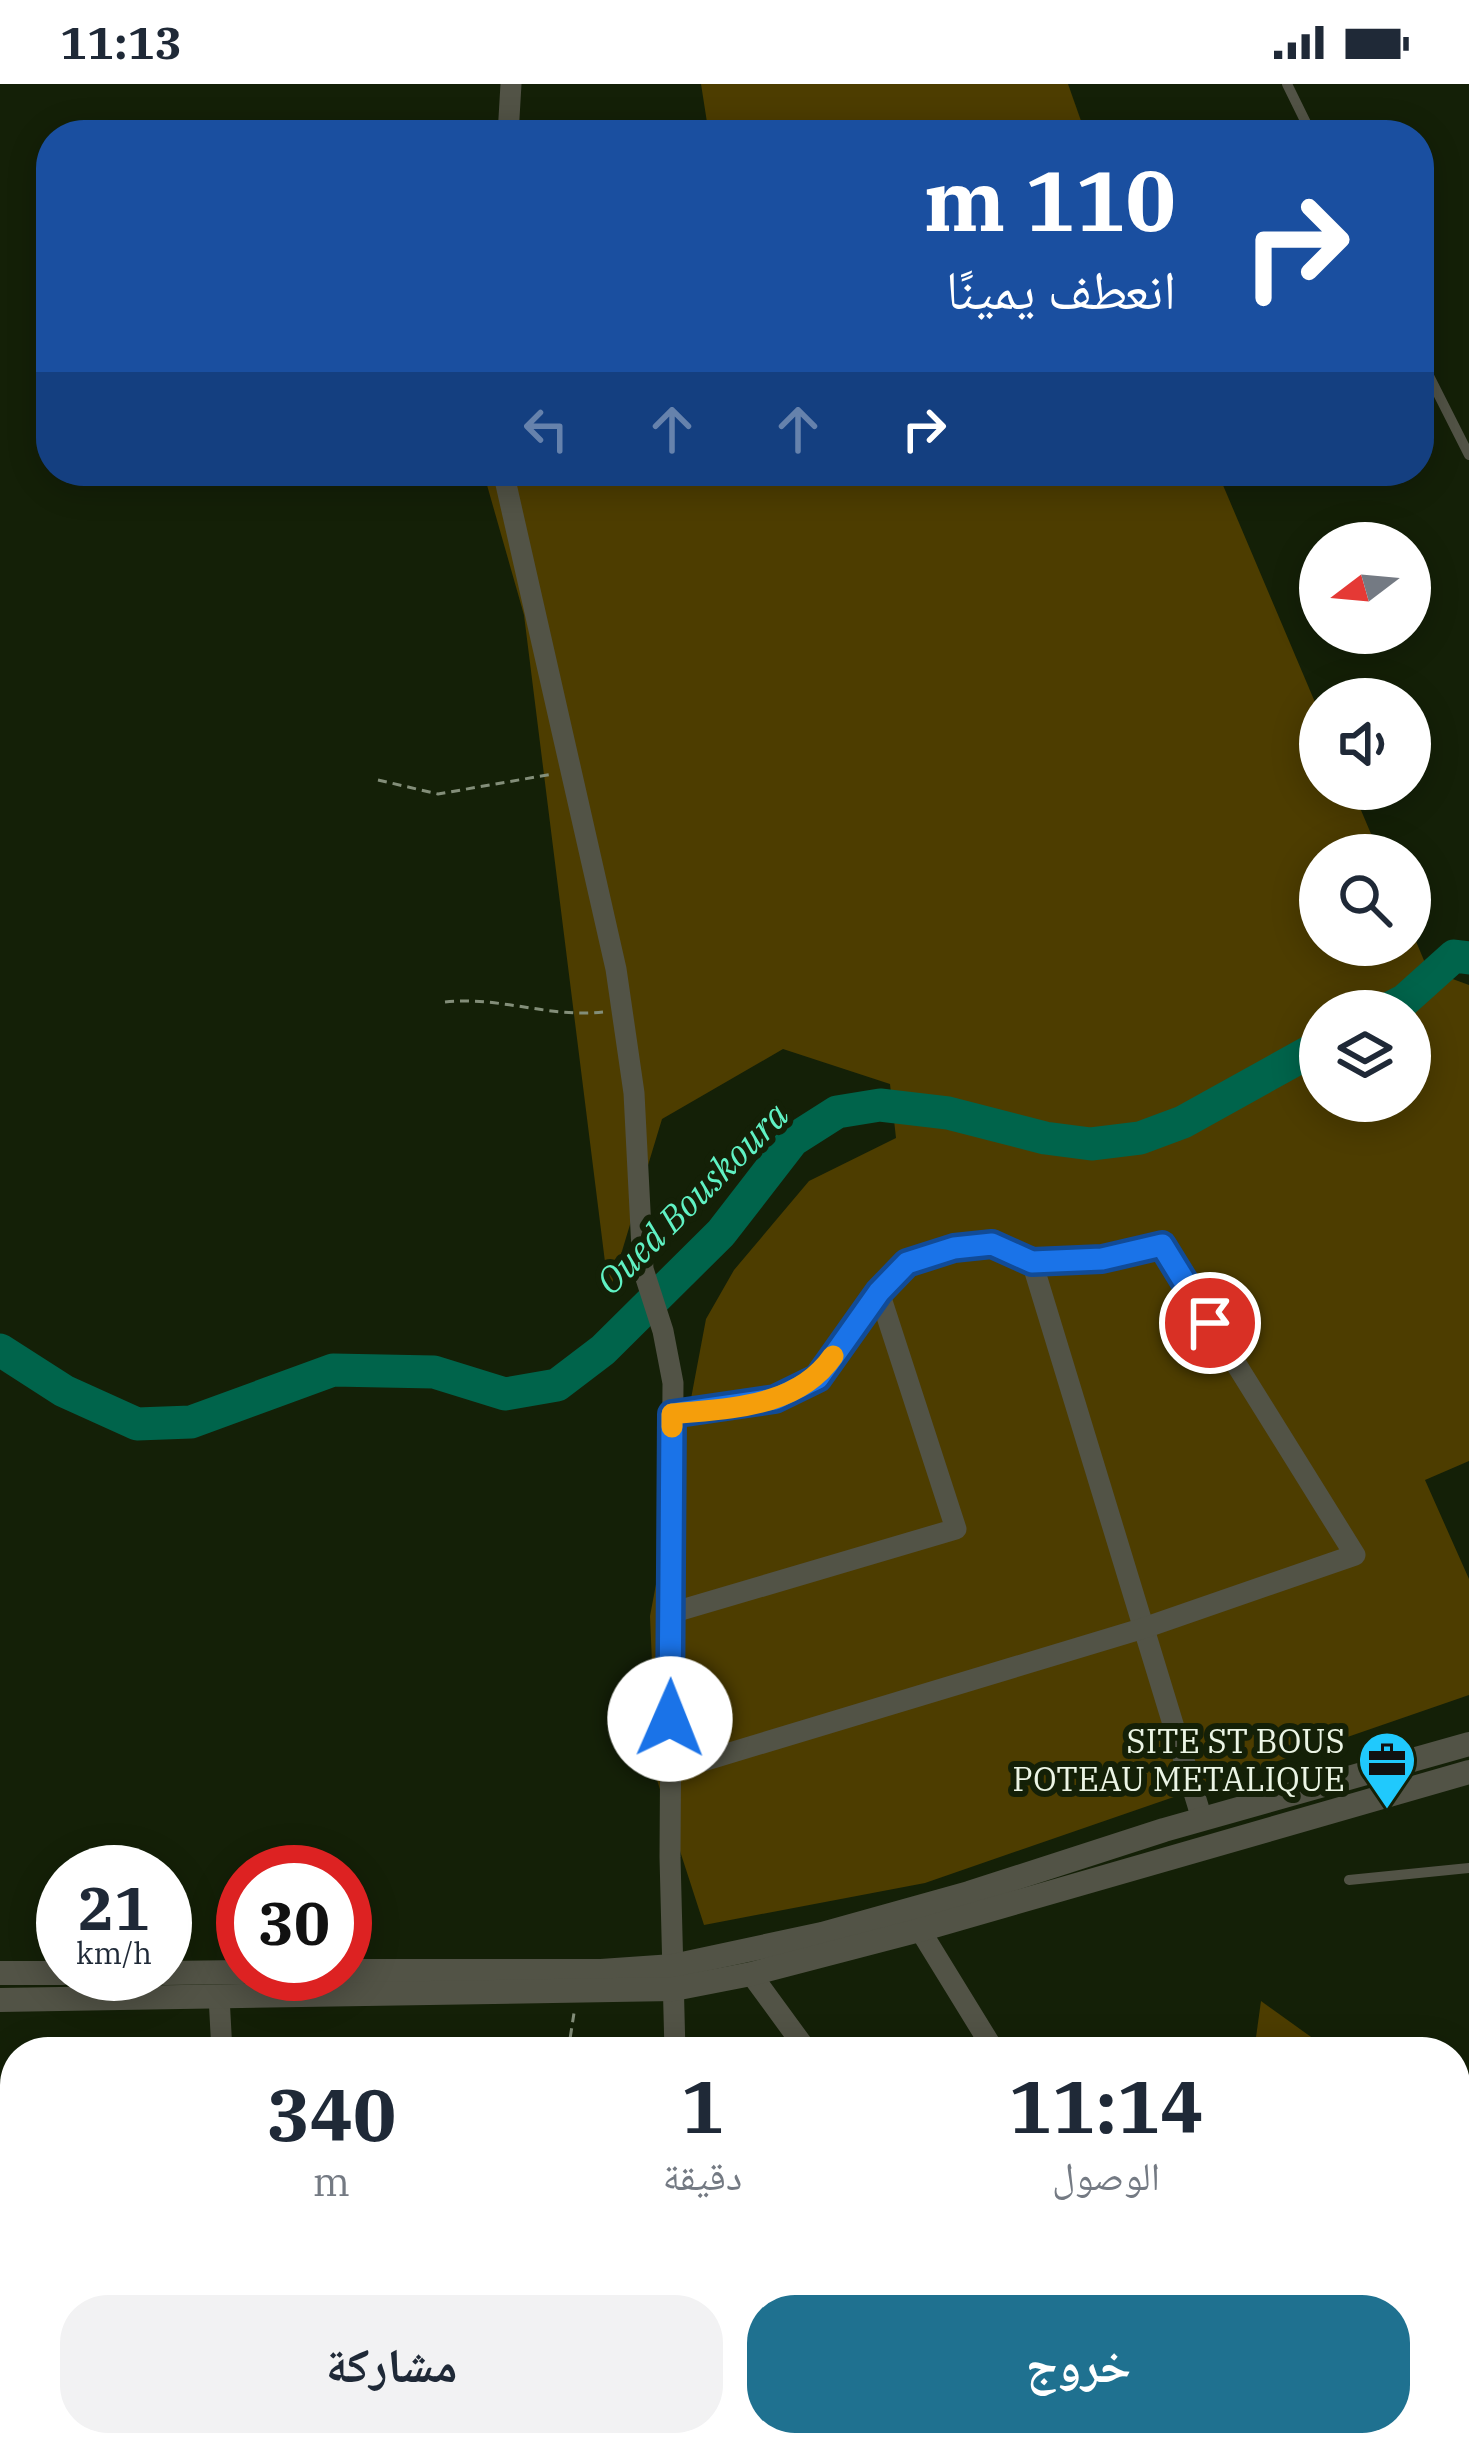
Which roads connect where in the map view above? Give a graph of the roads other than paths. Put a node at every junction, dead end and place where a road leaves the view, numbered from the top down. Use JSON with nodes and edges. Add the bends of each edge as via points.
{"nodes":[{"id":1,"x":511,"y":84,"type":"edge"},
{"id":2,"x":1287,"y":84,"type":"edge"},
{"id":3,"x":509,"y":120,"type":"edge"},
{"id":4,"x":1305,"y":120,"type":"edge"},
{"id":5,"x":1434,"y":386,"type":"edge"},
{"id":6,"x":1469,"y":455,"type":"edge"},
{"id":7,"x":507,"y":486,"type":"edge"},
{"id":8,"x":1032,"y":1262,"type":"junction"},
{"id":9,"x":879,"y":1292,"type":"junction"},
{"id":10,"x":672,"y":1414,"type":"junction"},
{"id":11,"x":671,"y":1613,"type":"junction"},
{"id":12,"x":1144,"y":1628,"type":"junction"},
{"id":13,"x":1469,"y":1744,"type":"edge"},
{"id":14,"x":670,"y":1771,"type":"junction"},
{"id":15,"x":1469,"y":1772,"type":"edge"},
{"id":16,"x":1202,"y":1819,"type":"junction"},
{"id":17,"x":1469,"y":1868,"type":"edge"},
{"id":18,"x":1348,"y":1880,"type":"dead end"},
{"id":19,"x":920,"y":1930,"type":"junction"},
{"id":20,"x":372,"y":1971,"type":"edge"},
{"id":21,"x":0,"y":1973,"type":"edge"},
{"id":22,"x":36,"y":1973,"type":"edge"},
{"id":23,"x":751,"y":1974,"type":"junction"},
{"id":24,"x":674,"y":1978,"type":"junction"},
{"id":25,"x":372,"y":1995,"type":"edge"},
{"id":26,"x":216,"y":1996,"type":"edge"},
{"id":27,"x":0,"y":2000,"type":"edge"},
{"id":28,"x":219,"y":2001,"type":"edge"},
{"id":29,"x":221,"y":2037,"type":"edge"},
{"id":30,"x":675,"y":2037,"type":"edge"},
{"id":31,"x":797,"y":2037,"type":"edge"},
{"id":32,"x":985,"y":2037,"type":"edge"}],
"edges":[{"from":1,"to":3,"type":"street"},
{"from":2,"to":4,"type":"lane"},
{"from":5,"to":6,"type":"lane"},
{"from":7,"to":10,"type":"street","via":[[623,1009],[641,1251],[663,1330]]},
{"from":8,"to":9,"type":"street","via":[[992,1244],[954,1248],[907,1263]]},
{"from":8,"to":12,"type":"street"},
{"from":8,"to":12,"type":"street","via":[[1102,1259],[1162,1245],[1355,1556]]},
{"from":9,"to":10,"type":"street","via":[[818,1378],[775,1399]]},
{"from":9,"to":11,"type":"street","via":[[956,1528]]},
{"from":10,"to":11,"type":"street"},
{"from":11,"to":14,"type":"street"},
{"from":12,"to":14,"type":"street"},
{"from":12,"to":16,"type":"street"},
{"from":13,"to":16,"type":"street"},
{"from":14,"to":24,"type":"street"},
{"from":15,"to":19,"type":"street"},
{"from":16,"to":24,"type":"street"},
{"from":17,"to":18,"type":"lane"},
{"from":19,"to":23,"type":"street"},
{"from":19,"to":32,"type":"street"},
{"from":20,"to":24,"type":"street"},
{"from":21,"to":22,"type":"street"},
{"from":23,"to":24,"type":"street"},
{"from":23,"to":31,"type":"street"},
{"from":24,"to":25,"type":"street","via":[[576,1993]]},
{"from":24,"to":30,"type":"street"},
{"from":26,"to":27,"type":"street"},
{"from":28,"to":29,"type":"street"}]}
